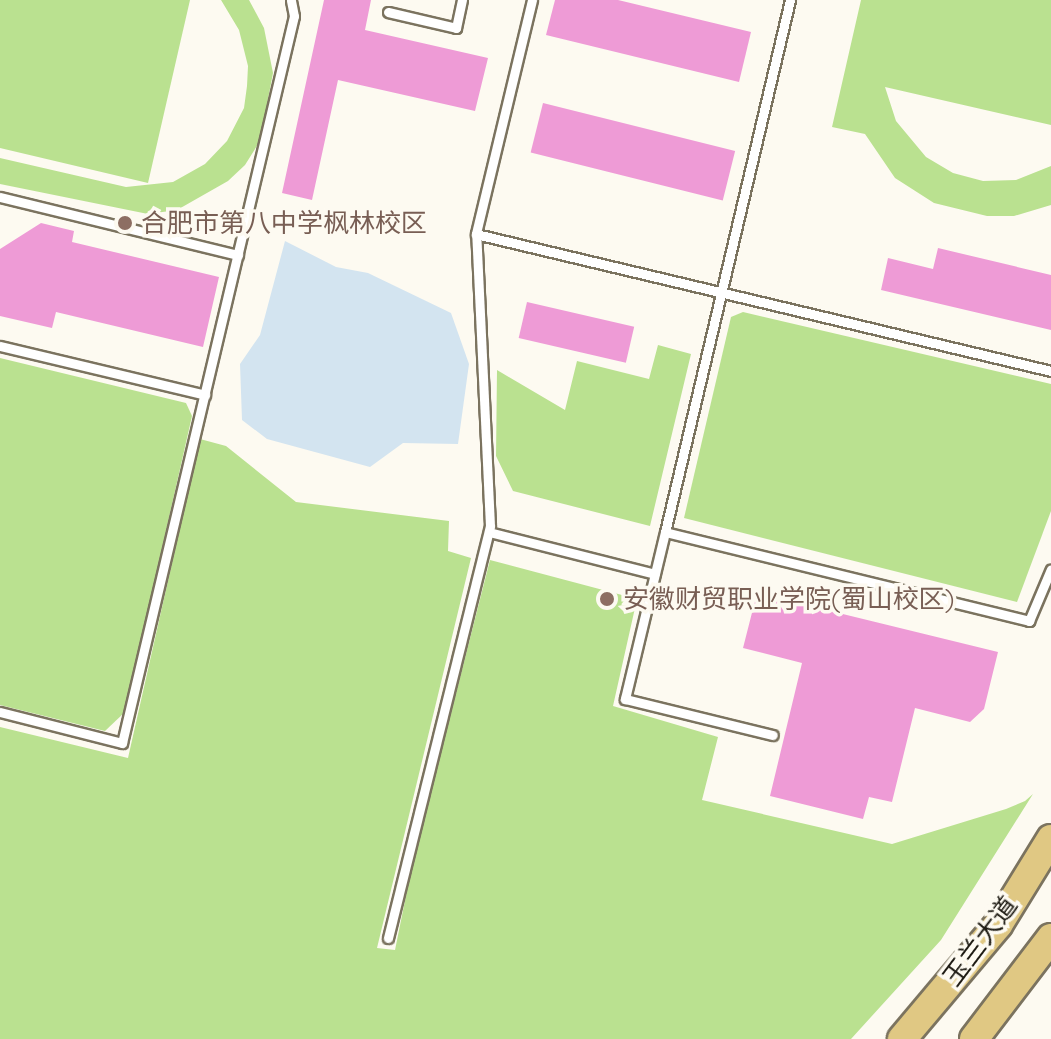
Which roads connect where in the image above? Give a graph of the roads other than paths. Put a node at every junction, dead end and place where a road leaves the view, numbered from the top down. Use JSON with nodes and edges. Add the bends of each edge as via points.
{"nodes":[{"id":1,"x":291,"y":0,"type":"edge"},
{"id":2,"x":462,"y":0,"type":"edge"},
{"id":3,"x":532,"y":0,"type":"edge"},
{"id":4,"x":790,"y":0,"type":"edge"},
{"id":5,"x":388,"y":12,"type":"dead end"},
{"id":6,"x":0,"y":197,"type":"edge"},
{"id":7,"x":476,"y":234,"type":"junction"},
{"id":8,"x":238,"y":255,"type":"junction"},
{"id":9,"x":721,"y":293,"type":"junction"},
{"id":10,"x":0,"y":346,"type":"edge"},
{"id":11,"x":1051,"y":371,"type":"edge"},
{"id":12,"x":205,"y":395,"type":"junction"},
{"id":13,"x":489,"y":532,"type":"junction"},
{"id":14,"x":665,"y":532,"type":"junction"},
{"id":15,"x":1051,"y":569,"type":"edge"},
{"id":16,"x":655,"y":574,"type":"junction"},
{"id":17,"x":0,"y":712,"type":"edge"},
{"id":18,"x":773,"y":735,"type":"dead end"},
{"id":19,"x":1051,"y":839,"type":"edge"},
{"id":20,"x":388,"y":938,"type":"dead end"},
{"id":21,"x":1047,"y":950,"type":"edge"},
{"id":22,"x":902,"y":1039,"type":"edge"},
{"id":23,"x":974,"y":1039,"type":"edge"}],
"edges":[{"from":1,"to":8,"type":"lane","via":[[294,16]]},
{"from":2,"to":5,"type":"lane","via":[[456,28]]},
{"from":3,"to":7,"type":"lane"},
{"from":4,"to":9,"type":"lane"},
{"from":6,"to":8,"type":"lane"},
{"from":7,"to":9,"type":"lane"},
{"from":7,"to":13,"type":"lane"},
{"from":8,"to":12,"type":"lane"},
{"from":9,"to":11,"type":"lane"},
{"from":9,"to":14,"type":"lane"},
{"from":10,"to":12,"type":"lane"},
{"from":12,"to":17,"type":"lane","via":[[122,743]]},
{"from":13,"to":16,"type":"lane"},
{"from":13,"to":20,"type":"lane"},
{"from":14,"to":15,"type":"lane","via":[[1029,621]]},
{"from":14,"to":16,"type":"lane"},
{"from":16,"to":18,"type":"lane","via":[[625,699]]},
{"from":19,"to":22,"type":"main road","name":"玉兰大道","via":[[998,925]]},
{"from":21,"to":23,"type":"main road"}]}
